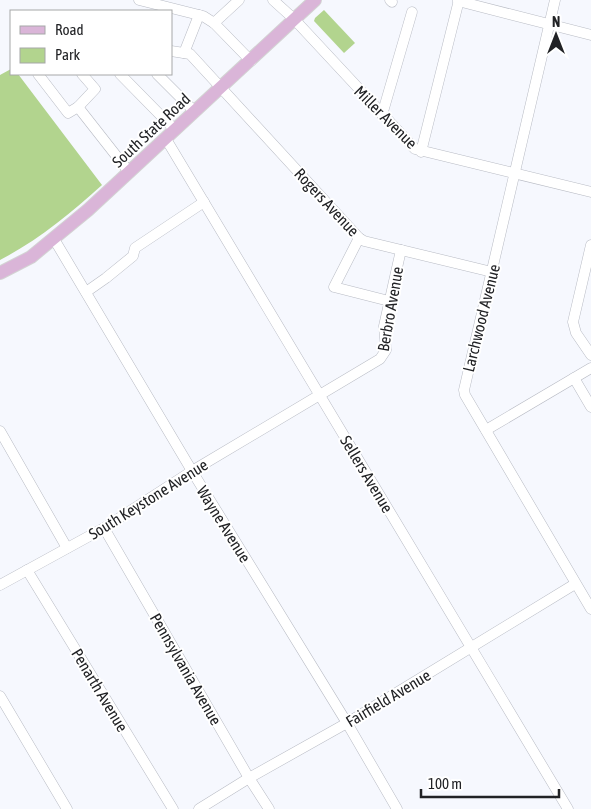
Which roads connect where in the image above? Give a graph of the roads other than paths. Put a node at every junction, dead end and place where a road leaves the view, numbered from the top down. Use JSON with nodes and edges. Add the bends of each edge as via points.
{"nodes":[{"id":1,"x":239,"y":0,"type":"edge"},
{"id":2,"x":273,"y":0,"type":"edge"},
{"id":3,"x":555,"y":0,"type":"edge"},
{"id":4,"x":458,"y":1,"type":"edge"},
{"id":5,"x":308,"y":2,"type":"edge"},
{"id":6,"x":145,"y":5,"type":"edge"},
{"id":7,"x":412,"y":12,"type":"dead end"},
{"id":8,"x":199,"y":15,"type":"junction"},
{"id":9,"x":294,"y":19,"type":"junction"},
{"id":10,"x":214,"y":23,"type":"junction"},
{"id":11,"x":549,"y":25,"type":"junction"},
{"id":12,"x":591,"y":35,"type":"edge"},
{"id":13,"x":172,"y":51,"type":"edge"},
{"id":14,"x":184,"y":53,"type":"junction"},
{"id":15,"x":250,"y":61,"type":"junction"},
{"id":16,"x":39,"y":75,"type":"edge"},
{"id":17,"x":83,"y":75,"type":"edge"},
{"id":18,"x":121,"y":75,"type":"edge"},
{"id":19,"x":158,"y":75,"type":"edge"},
{"id":20,"x":221,"y":88,"type":"junction"},
{"id":21,"x":78,"y":107,"type":"junction"},
{"id":22,"x":195,"y":112,"type":"junction"},
{"id":23,"x":382,"y":115,"type":"junction"},
{"id":24,"x":176,"y":130,"type":"junction"},
{"id":25,"x":166,"y":139,"type":"junction"},
{"id":26,"x":422,"y":152,"type":"junction"},
{"id":27,"x":129,"y":172,"type":"junction"},
{"id":28,"x":514,"y":174,"type":"junction"},
{"id":29,"x":591,"y":192,"type":"edge"},
{"id":30,"x":204,"y":202,"type":"junction"},
{"id":31,"x":359,"y":238,"type":"junction"},
{"id":32,"x":54,"y":239,"type":"junction"},
{"id":33,"x":591,"y":245,"type":"edge"},
{"id":34,"x":401,"y":250,"type":"junction"},
{"id":35,"x":492,"y":272,"type":"junction"},
{"id":36,"x":0,"y":273,"type":"edge"},
{"id":37,"x":86,"y":292,"type":"junction"},
{"id":38,"x":389,"y":301,"type":"junction"},
{"id":39,"x":591,"y":355,"type":"edge"},
{"id":40,"x":591,"y":368,"type":"edge"},
{"id":41,"x":574,"y":378,"type":"junction"},
{"id":42,"x":321,"y":395,"type":"junction"},
{"id":43,"x":591,"y":407,"type":"edge"},
{"id":44,"x":486,"y":430,"type":"junction"},
{"id":45,"x":0,"y":431,"type":"edge"},
{"id":46,"x":192,"y":472,"type":"junction"},
{"id":47,"x":104,"y":528,"type":"junction"},
{"id":48,"x":68,"y":548,"type":"junction"},
{"id":49,"x":27,"y":570,"type":"junction"},
{"id":50,"x":575,"y":584,"type":"junction"},
{"id":51,"x":0,"y":586,"type":"edge"},
{"id":52,"x":591,"y":609,"type":"edge"},
{"id":53,"x":471,"y":649,"type":"junction"},
{"id":54,"x":0,"y":696,"type":"edge"},
{"id":55,"x":347,"y":723,"type":"junction"},
{"id":56,"x":248,"y":778,"type":"junction"},
{"id":57,"x":67,"y":809,"type":"edge"},
{"id":58,"x":172,"y":809,"type":"edge"},
{"id":59,"x":199,"y":809,"type":"edge"},
{"id":60,"x":269,"y":809,"type":"edge"},
{"id":61,"x":397,"y":809,"type":"edge"},
{"id":62,"x":568,"y":809,"type":"edge"}],
"edges":[{"from":1,"to":10,"type":"street"},
{"from":2,"to":9,"type":"street","name":"Miller Avenue"},
{"from":3,"to":11,"type":"street","name":"Larchwood Avenue"},
{"from":4,"to":11,"type":"street"},
{"from":4,"to":26,"type":"street"},
{"from":5,"to":9,"type":"main road","name":"South State Road"},
{"from":6,"to":8,"type":"street"},
{"from":7,"to":23,"type":"street"},
{"from":8,"to":10,"type":"street"},
{"from":8,"to":14,"type":"street"},
{"from":9,"to":15,"type":"main road","name":"South State Road"},
{"from":9,"to":23,"type":"street","name":"Miller Avenue"},
{"from":10,"to":15,"type":"street"},
{"from":11,"to":12,"type":"street"},
{"from":11,"to":28,"type":"street","name":"Larchwood Avenue"},
{"from":13,"to":14,"type":"street"},
{"from":14,"to":20,"type":"street","name":"Rogers Avenue","via":[[190,54]]},
{"from":15,"to":20,"type":"main road","name":"South State Road"},
{"from":16,"to":21,"type":"street","via":[[68,113]]},
{"from":17,"to":21,"type":"street","via":[[95,89]]},
{"from":18,"to":24,"type":"street"},
{"from":19,"to":22,"type":"street"},
{"from":20,"to":22,"type":"main road","name":"South State Road"},
{"from":20,"to":31,"type":"street","name":"Rogers Avenue"},
{"from":21,"to":27,"type":"street"},
{"from":22,"to":24,"type":"main road","name":"South State Road"},
{"from":23,"to":26,"type":"street","name":"Miller Avenue","via":[[414,149]]},
{"from":24,"to":25,"type":"main road","name":"South State Road"},
{"from":25,"to":27,"type":"main road","name":"South State Road"},
{"from":25,"to":30,"type":"street","name":"Sellers Avenue"},
{"from":26,"to":28,"type":"street","name":"Miller Avenue"},
{"from":27,"to":32,"type":"main road","name":"South State Road"},
{"from":28,"to":29,"type":"street","name":"Miller Avenue"},
{"from":28,"to":35,"type":"street","name":"Larchwood Avenue"},
{"from":30,"to":37,"type":"street","via":[[135,248],[133,256]]},
{"from":30,"to":42,"type":"street","name":"Sellers Avenue"},
{"from":31,"to":34,"type":"street","name":"Rogers Avenue"},
{"from":31,"to":38,"type":"street","via":[[334,287]]},
{"from":32,"to":36,"type":"main road","name":"South State Road","via":[[31,257]]},
{"from":32,"to":37,"type":"street","name":"Wayne Avenue"},
{"from":33,"to":39,"type":"street","via":[[573,322]]},
{"from":34,"to":35,"type":"street","name":"Rogers Avenue"},
{"from":34,"to":38,"type":"street","name":"Berbro Avenue"},
{"from":35,"to":44,"type":"street","name":"Larchwood Avenue","via":[[464,390]]},
{"from":37,"to":46,"type":"street","name":"Wayne Avenue"},
{"from":38,"to":42,"type":"street","name":"Berbro Avenue","via":[[383,356]]},
{"from":40,"to":41,"type":"street"},
{"from":41,"to":43,"type":"street"},
{"from":41,"to":44,"type":"street"},
{"from":42,"to":46,"type":"street","name":"South Keystone Avenue"},
{"from":42,"to":53,"type":"street","name":"Sellers Avenue"},
{"from":44,"to":50,"type":"street","name":"Larchwood Avenue"},
{"from":45,"to":48,"type":"street"},
{"from":46,"to":47,"type":"street","name":"South Keystone Avenue"},
{"from":46,"to":55,"type":"street","name":"Wayne Avenue"},
{"from":47,"to":48,"type":"street","name":"South Keystone Avenue"},
{"from":47,"to":56,"type":"street","name":"Pennsylvania Avenue"},
{"from":48,"to":49,"type":"street","name":"South Keystone Avenue"},
{"from":49,"to":51,"type":"street","name":"South Keystone Avenue"},
{"from":49,"to":58,"type":"street","name":"Penarth Avenue"},
{"from":50,"to":52,"type":"street","name":"Larchwood Avenue"},
{"from":50,"to":53,"type":"street","name":"Fairfield Avenue"},
{"from":53,"to":55,"type":"street","name":"Fairfield Avenue"},
{"from":53,"to":62,"type":"street","name":"Sellers Avenue"},
{"from":54,"to":57,"type":"street"},
{"from":55,"to":56,"type":"street","name":"Fairfield Avenue"},
{"from":55,"to":61,"type":"street","name":"Wayne Avenue"},
{"from":56,"to":59,"type":"street","name":"Fairfield Avenue"},
{"from":56,"to":60,"type":"street","name":"Pennsylvania Avenue"}]}
